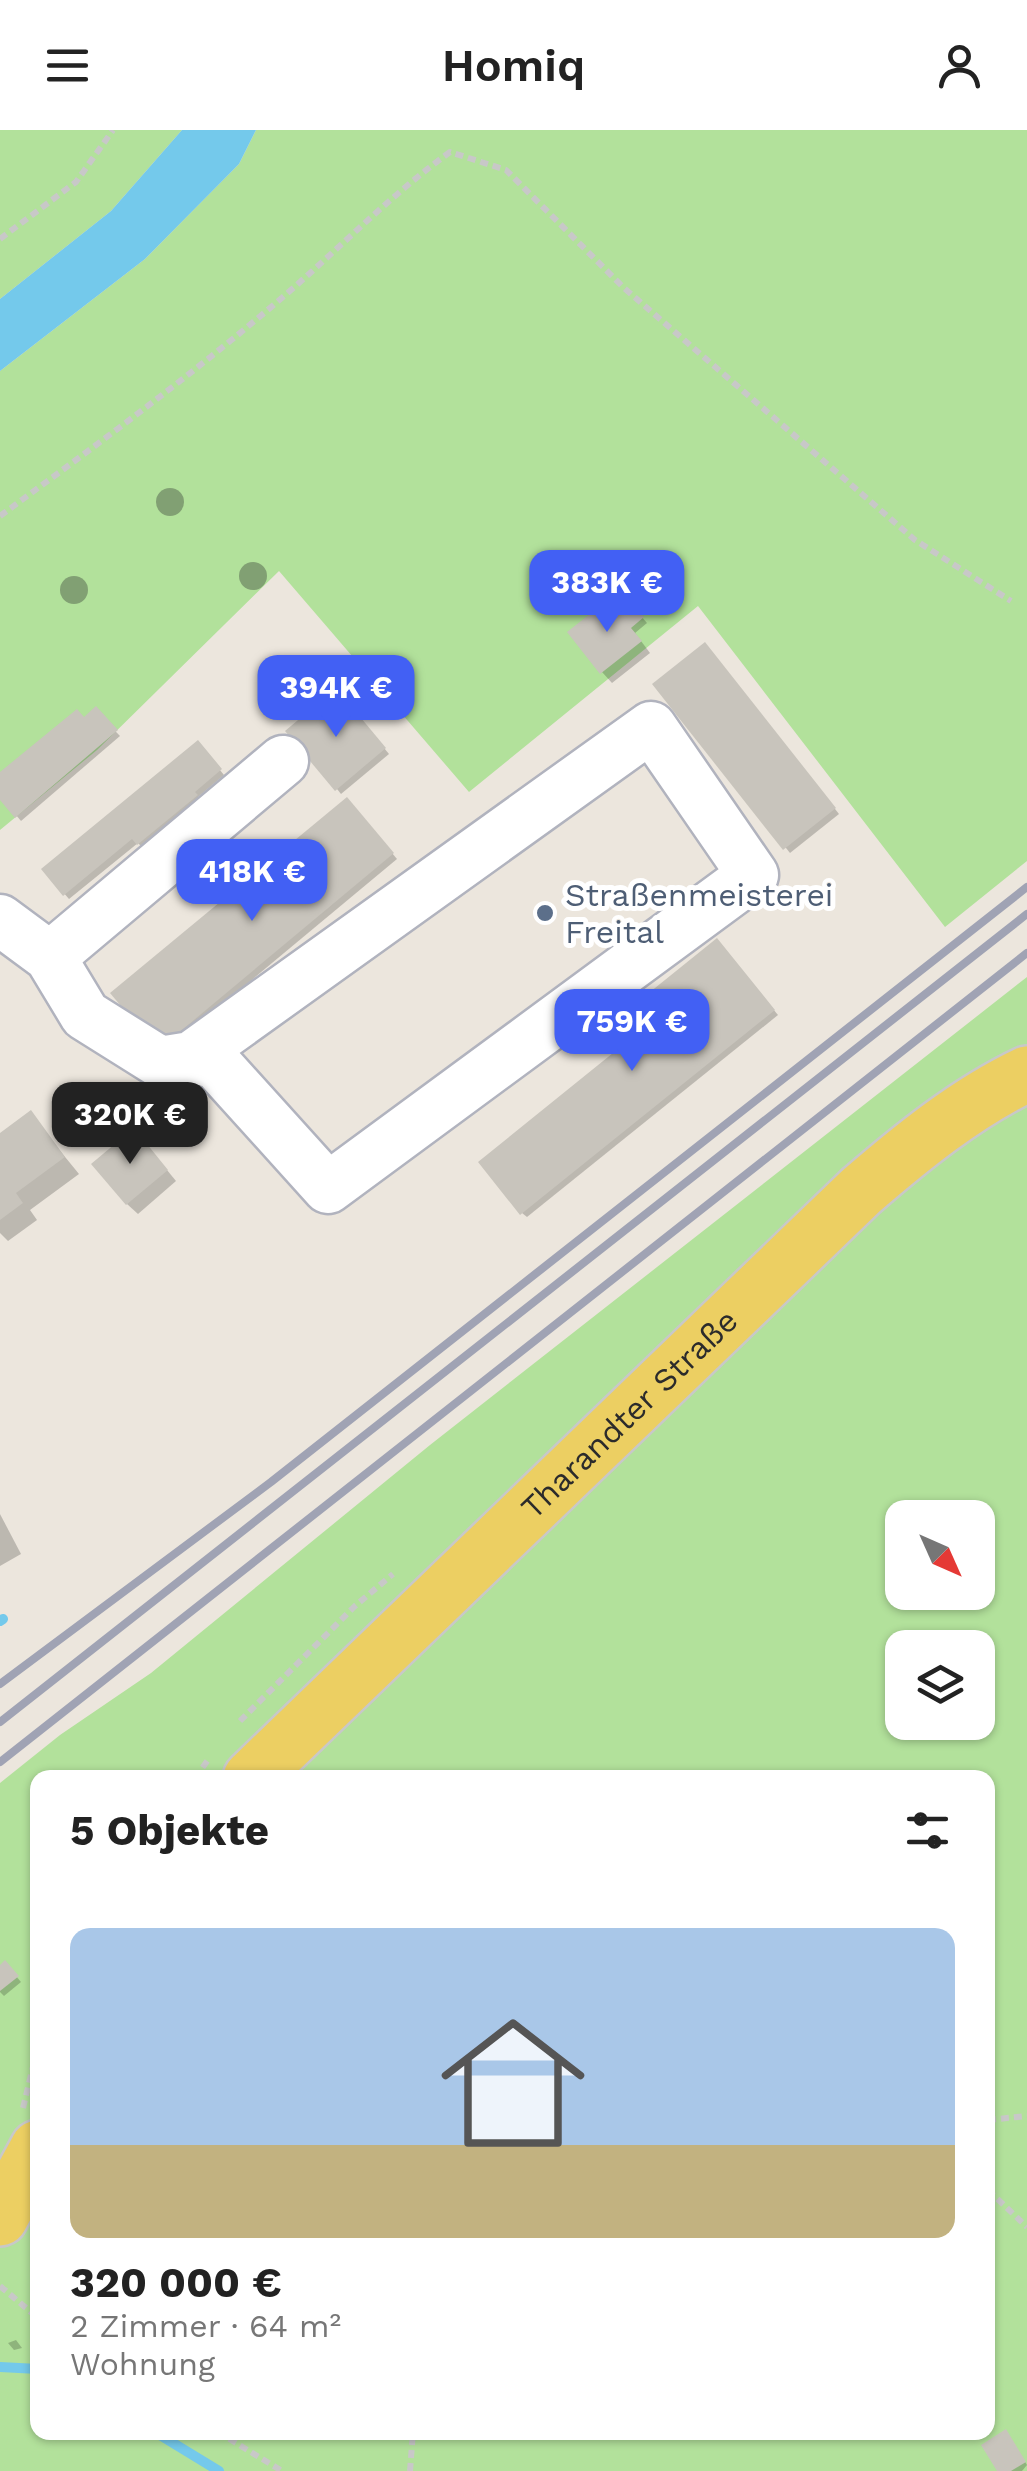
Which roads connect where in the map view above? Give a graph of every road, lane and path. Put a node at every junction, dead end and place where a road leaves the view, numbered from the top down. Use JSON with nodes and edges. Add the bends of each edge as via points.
{"nodes":[{"id":1,"x":113,"y":130,"type":"edge"},
{"id":2,"x":1,"y":238,"type":"edge"},
{"id":3,"x":0,"y":516,"type":"edge"},
{"id":4,"x":1011,"y":601,"type":"dead end"},
{"id":5,"x":283,"y":761,"type":"dead end"},
{"id":6,"x":0,"y":920,"type":"edge"},
{"id":7,"x":50,"y":957,"type":"junction"},
{"id":8,"x":191,"y":1058,"type":"junction"},
{"id":9,"x":1027,"y":1074,"type":"edge"},
{"id":10,"x":259,"y":1770,"type":"edge"},
{"id":11,"x":1027,"y":2116,"type":"edge"},
{"id":12,"x":995,"y":2119,"type":"edge"},
{"id":13,"x":29,"y":2134,"type":"edge"},
{"id":14,"x":995,"y":2197,"type":"edge"},
{"id":15,"x":0,"y":2218,"type":"edge"},
{"id":16,"x":1027,"y":2227,"type":"edge"},
{"id":17,"x":0,"y":2286,"type":"edge"},
{"id":18,"x":30,"y":2311,"type":"edge"},
{"id":19,"x":231,"y":2440,"type":"edge"},
{"id":20,"x":412,"y":2440,"type":"edge"},
{"id":21,"x":282,"y":2471,"type":"edge"},
{"id":22,"x":410,"y":2471,"type":"edge"}],
"edges":[{"from":1,"to":2,"type":"path","via":[[76,182]]},
{"from":3,"to":4,"type":"path","via":[[278,302],[450,152],[506,170],[624,287],[827,465],[915,540]]},
{"from":5,"to":7,"type":"lane"},
{"from":6,"to":7,"type":"lane"},
{"from":7,"to":8,"type":"lane","via":[[86,1015],[160,1062]]},
{"from":8,"to":8,"type":"lane","via":[[651,727],[753,875],[328,1188],[216,1064]]},
{"from":9,"to":10,"type":"main road","name":"Tharandter Straße","via":[[940,1127],[861,1191]]},
{"from":11,"to":12,"type":"path"},
{"from":13,"to":15,"type":"main road"},
{"from":14,"to":16,"type":"path"},
{"from":17,"to":18,"type":"path"},
{"from":19,"to":21,"type":"path"},
{"from":20,"to":22,"type":"path"}]}
